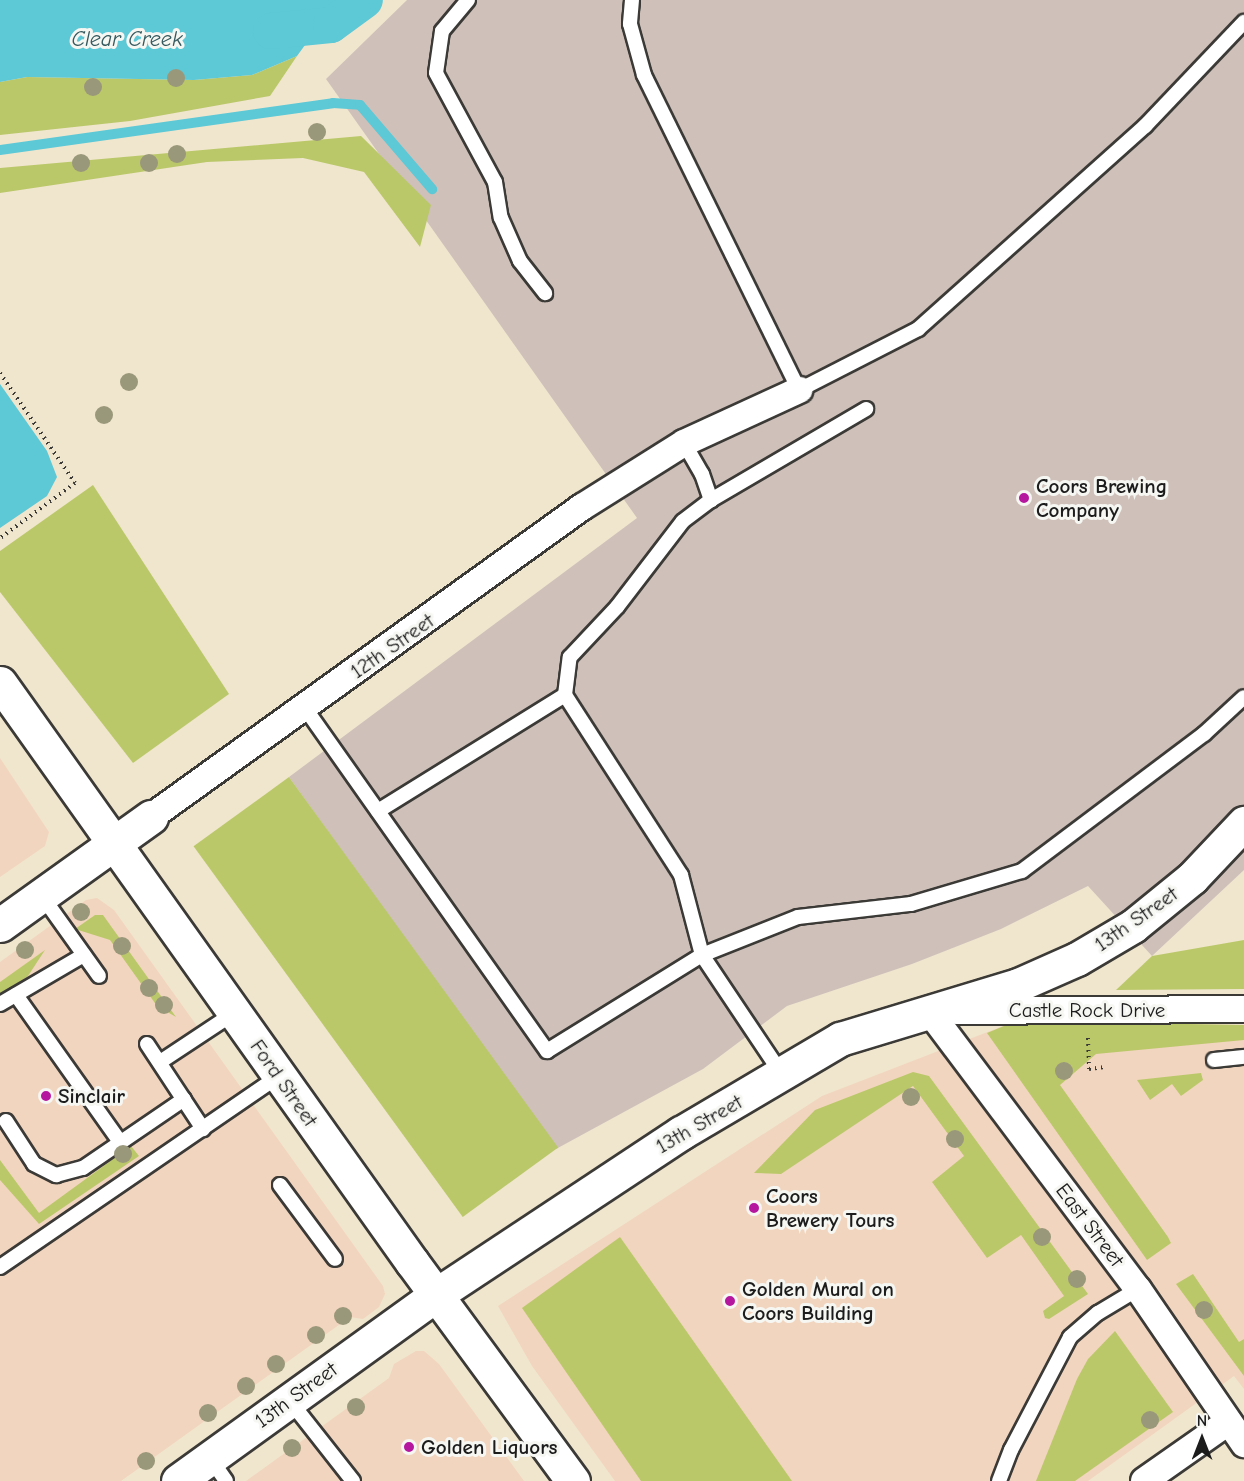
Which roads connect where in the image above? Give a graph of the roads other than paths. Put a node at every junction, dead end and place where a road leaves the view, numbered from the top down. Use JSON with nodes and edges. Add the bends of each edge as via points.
{"nodes":[{"id":1,"x":468,"y":0,"type":"edge"},
{"id":2,"x":632,"y":0,"type":"edge"},
{"id":3,"x":1244,"y":22,"type":"edge"},
{"id":4,"x":545,"y":293,"type":"dead end"},
{"id":5,"x":799,"y":390,"type":"junction"},
{"id":6,"x":866,"y":409,"type":"dead end"},
{"id":7,"x":684,"y":443,"type":"junction"},
{"id":8,"x":711,"y":500,"type":"junction"},
{"id":9,"x":0,"y":683,"type":"edge"},
{"id":10,"x":565,"y":695,"type":"junction"},
{"id":11,"x":1244,"y":697,"type":"edge"},
{"id":12,"x":305,"y":708,"type":"junction"},
{"id":13,"x":378,"y":811,"type":"junction"},
{"id":14,"x":151,"y":817,"type":"joint"},
{"id":15,"x":1244,"y":823,"type":"edge"},
{"id":16,"x":114,"y":844,"type":"junction"},
{"id":17,"x":42,"y":896,"type":"junction"},
{"id":18,"x":0,"y":926,"type":"edge"},
{"id":19,"x":84,"y":955,"type":"junction"},
{"id":20,"x":702,"y":955,"type":"junction"},
{"id":21,"x":99,"y":976,"type":"dead end"},
{"id":22,"x":16,"y":995,"type":"junction"},
{"id":23,"x":0,"y":1004,"type":"edge"},
{"id":24,"x":1244,"y":1009,"type":"edge"},
{"id":25,"x":929,"y":1011,"type":"junction"},
{"id":26,"x":234,"y":1013,"type":"junction"},
{"id":27,"x":147,"y":1044,"type":"dead end"},
{"id":28,"x":1244,"y":1057,"type":"edge"},
{"id":29,"x":1214,"y":1060,"type":"dead end"},
{"id":30,"x":160,"y":1062,"type":"junction"},
{"id":31,"x":782,"y":1075,"type":"junction"},
{"id":32,"x":279,"y":1076,"type":"junction"},
{"id":33,"x":184,"y":1099,"type":"junction"},
{"id":34,"x":6,"y":1121,"type":"dead end"},
{"id":35,"x":203,"y":1129,"type":"junction"},
{"id":36,"x":120,"y":1142,"type":"junction"},
{"id":37,"x":280,"y":1185,"type":"dead end"},
{"id":38,"x":336,"y":1259,"type":"dead end"},
{"id":39,"x":0,"y":1267,"type":"edge"},
{"id":40,"x":1138,"y":1289,"type":"junction"},
{"id":41,"x":436,"y":1295,"type":"junction"},
{"id":42,"x":289,"y":1399,"type":"junction"},
{"id":43,"x":1228,"y":1422,"type":"junction"},
{"id":44,"x":1244,"y":1444,"type":"edge"},
{"id":45,"x":218,"y":1470,"type":"edge"},
{"id":46,"x":178,"y":1481,"type":"edge"},
{"id":47,"x":353,"y":1481,"type":"edge"},
{"id":48,"x":573,"y":1481,"type":"edge"},
{"id":49,"x":999,"y":1481,"type":"edge"},
{"id":50,"x":1144,"y":1481,"type":"edge"}],
"edges":[{"from":1,"to":4,"type":"lane","via":[[442,31],[436,73],[495,182],[501,218],[520,261]]},
{"from":2,"to":5,"type":"lane","via":[[630,24],[644,75]]},
{"from":3,"to":5,"type":"lane","via":[[1145,126],[918,328]]},
{"from":5,"to":7,"type":"street","name":"12th Street"},
{"from":6,"to":8,"type":"lane"},
{"from":7,"to":8,"type":"lane"},
{"from":7,"to":12,"type":"street","name":"12th Street","via":[[582,507]]},
{"from":8,"to":10,"type":"lane","via":[[683,521],[617,607],[570,657]]},
{"from":9,"to":16,"type":"street","name":"Ford Street"},
{"from":10,"to":13,"type":"lane"},
{"from":10,"to":20,"type":"lane","via":[[681,875]]},
{"from":11,"to":20,"type":"lane","via":[[1204,734],[1022,871],[911,904],[798,917]]},
{"from":12,"to":13,"type":"lane"},
{"from":12,"to":14,"type":"street","name":"12th Street"},
{"from":13,"to":20,"type":"lane","via":[[547,1051]]},
{"from":14,"to":16,"type":"street","name":"12th Street"},
{"from":15,"to":25,"type":"street","name":"13th Street","via":[[1192,878],[1133,926],[1087,954],[1018,985]]},
{"from":16,"to":17,"type":"street","name":"12th Street"},
{"from":16,"to":26,"type":"street","name":"Ford Street"},
{"from":17,"to":18,"type":"street","name":"12th Street"},
{"from":17,"to":19,"type":"lane"},
{"from":19,"to":21,"type":"lane"},
{"from":19,"to":22,"type":"lane"},
{"from":20,"to":31,"type":"lane"},
{"from":22,"to":23,"type":"lane"},
{"from":22,"to":36,"type":"lane"},
{"from":24,"to":25,"type":"street","name":"Castle Rock Drive"},
{"from":25,"to":31,"type":"street","name":"13th Street","via":[[840,1039]]},
{"from":25,"to":40,"type":"street","name":"East Street"},
{"from":26,"to":30,"type":"lane"},
{"from":26,"to":32,"type":"street","name":"Ford Street"},
{"from":27,"to":30,"type":"lane"},
{"from":28,"to":29,"type":"lane"},
{"from":30,"to":33,"type":"lane"},
{"from":31,"to":41,"type":"street","name":"13th Street","via":[[621,1170]]},
{"from":32,"to":35,"type":"lane"},
{"from":32,"to":41,"type":"street","name":"Ford Street"},
{"from":33,"to":35,"type":"lane"},
{"from":33,"to":36,"type":"lane"},
{"from":34,"to":36,"type":"lane","via":[[34,1164],[56,1175],[83,1168]]},
{"from":35,"to":39,"type":"lane"},
{"from":37,"to":38,"type":"lane"},
{"from":40,"to":43,"type":"street","name":"East Street"},
{"from":40,"to":49,"type":"lane","via":[[1098,1313],[1071,1337],[1011,1450]]},
{"from":41,"to":42,"type":"street","name":"13th Street"},
{"from":41,"to":48,"type":"street","name":"Ford Street"},
{"from":42,"to":45,"type":"street","name":"13th Street"},
{"from":42,"to":47,"type":"lane"},
{"from":43,"to":44,"type":"street","name":"East Street"},
{"from":43,"to":50,"type":"street"},
{"from":45,"to":46,"type":"street","name":"13th Street"}]}
